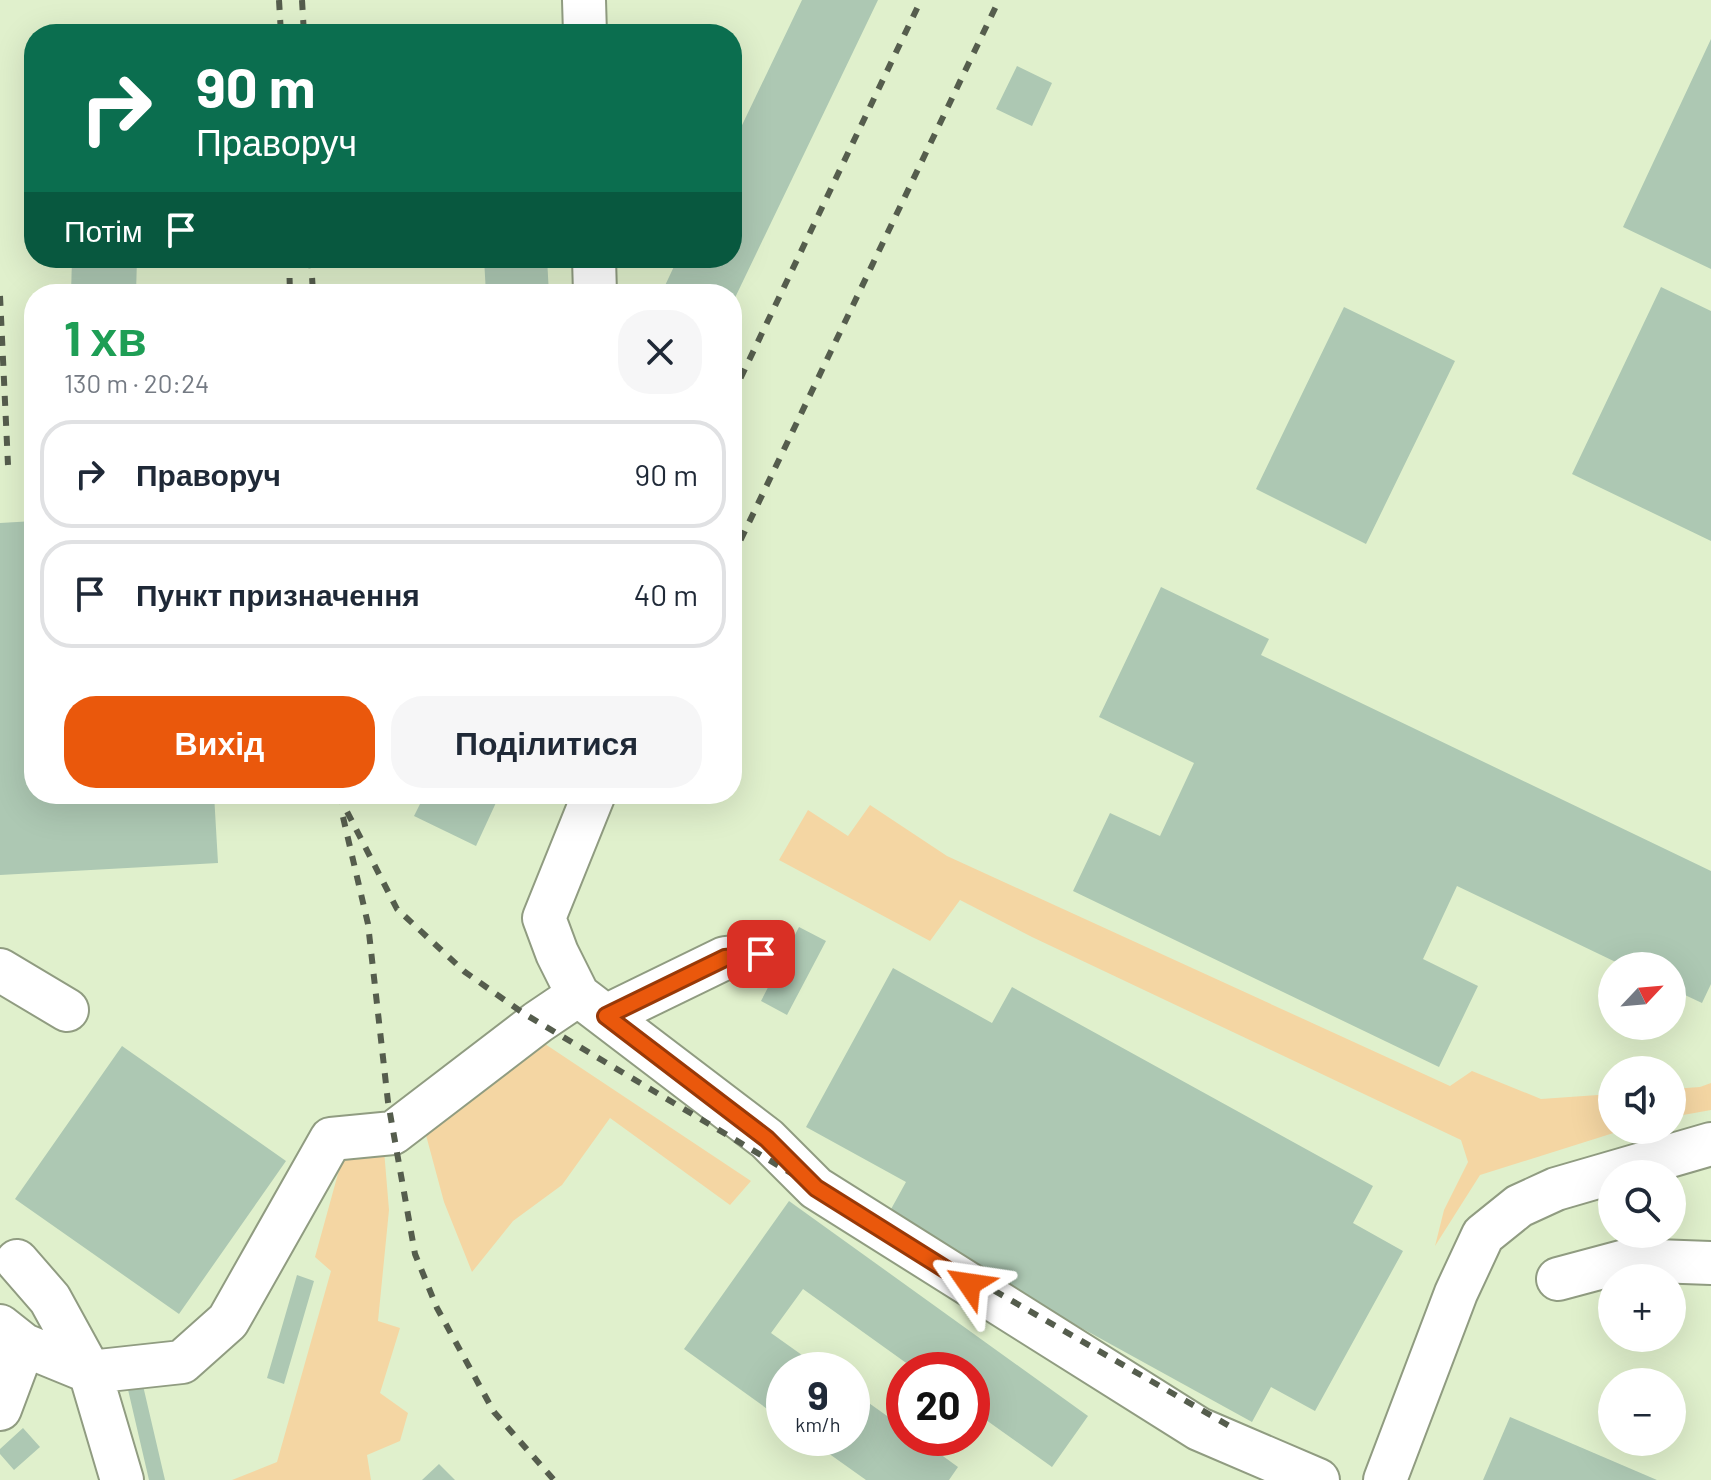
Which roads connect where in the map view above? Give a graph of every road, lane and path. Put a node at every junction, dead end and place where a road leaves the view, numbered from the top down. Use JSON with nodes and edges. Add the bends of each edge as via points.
{"nodes":[{"id":1,"x":584,"y":0,"type":"edge"},
{"id":2,"x":585,"y":24,"type":"edge"},
{"id":3,"x":590,"y":804,"type":"edge"},
{"id":4,"x":761,"y":954,"type":"dead end"},
{"id":5,"x":0,"y":970,"type":"edge"},
{"id":6,"x":592,"y":1006,"type":"junction"},
{"id":7,"x":67,"y":1010,"type":"dead end"},
{"id":8,"x":1711,"y":1144,"type":"edge"},
{"id":9,"x":17,"y":1261,"type":"dead end"},
{"id":10,"x":1711,"y":1263,"type":"edge"},
{"id":11,"x":1558,"y":1279,"type":"dead end"},
{"id":12,"x":12,"y":1336,"type":"edge"},
{"id":13,"x":90,"y":1372,"type":"junction"},
{"id":14,"x":0,"y":1409,"type":"edge"},
{"id":15,"x":122,"y":1480,"type":"edge"},
{"id":16,"x":1318,"y":1480,"type":"edge"},
{"id":17,"x":1385,"y":1480,"type":"edge"}],
"edges":[{"from":1,"to":2,"type":"street"},
{"from":3,"to":6,"type":"street","via":[[544,918],[557,953]]},
{"from":4,"to":6,"type":"street","via":[[725,958]]},
{"from":5,"to":7,"type":"street"},
{"from":6,"to":13,"type":"street","via":[[538,1022],[393,1133],[331,1139],[228,1321],[182,1362]]},
{"from":6,"to":16,"type":"street","via":[[767,1139],[816,1188],[1199,1429]]},
{"from":8,"to":17,"type":"street","via":[[1556,1189],[1519,1206],[1483,1235]]},
{"from":9,"to":13,"type":"street","via":[[50,1299]]},
{"from":10,"to":11,"type":"street","via":[[1629,1260]]},
{"from":12,"to":13,"type":"street"},
{"from":12,"to":14,"type":"street"},
{"from":13,"to":15,"type":"street"}]}
